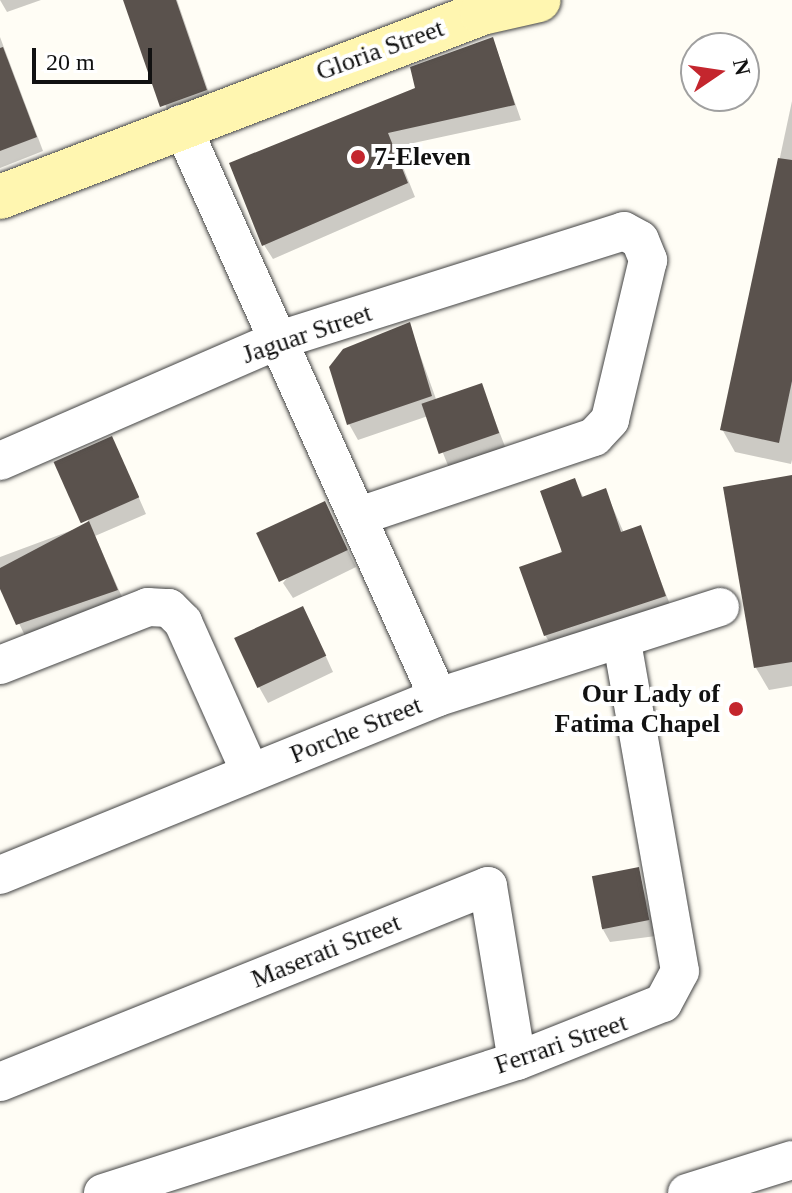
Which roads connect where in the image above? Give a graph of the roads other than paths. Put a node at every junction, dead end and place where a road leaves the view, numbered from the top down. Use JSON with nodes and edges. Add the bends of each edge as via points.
{"nodes":[{"id":1,"x":539,"y":0,"type":"edge"},
{"id":2,"x":481,"y":6,"type":"edge"},
{"id":3,"x":181,"y":124,"type":"junction"},
{"id":4,"x":0,"y":197,"type":"edge"},
{"id":5,"x":276,"y":341,"type":"junction"},
{"id":6,"x":0,"y":461,"type":"edge"},
{"id":7,"x":359,"y":516,"type":"junction"},
{"id":8,"x":720,"y":607,"type":"dead end"},
{"id":9,"x":622,"y":641,"type":"junction"},
{"id":10,"x":0,"y":665,"type":"edge"},
{"id":11,"x":438,"y":697,"type":"junction"},
{"id":12,"x":250,"y":772,"type":"junction"},
{"id":13,"x":0,"y":875,"type":"edge"},
{"id":14,"x":517,"y":1061,"type":"junction"},
{"id":15,"x":0,"y":1082,"type":"edge"},
{"id":16,"x":792,"y":1160,"type":"edge"},
{"id":17,"x":730,"y":1186,"type":"edge"},
{"id":18,"x":103,"y":1193,"type":"edge"},
{"id":19,"x":687,"y":1193,"type":"edge"}],
"edges":[{"from":1,"to":2,"type":"street","name":"Gloria Street"},
{"from":2,"to":3,"type":"street","name":"Gloria Street"},
{"from":3,"to":4,"type":"street","name":"Gloria Street"},
{"from":3,"to":5,"type":"street"},
{"from":5,"to":6,"type":"street","name":"Jaguar Street"},
{"from":5,"to":7,"type":"street"},
{"from":5,"to":7,"type":"street","name":"Jaguar Street","via":[[624,231],[640,240],[648,260],[602,428]]},
{"from":7,"to":11,"type":"street"},
{"from":8,"to":9,"type":"street","name":"Porche Street"},
{"from":9,"to":11,"type":"street","name":"Porche Street"},
{"from":9,"to":14,"type":"street","name":"Ferrari Street","via":[[680,971],[652,1009]]},
{"from":10,"to":12,"type":"street","via":[[148,607],[169,608],[183,622]]},
{"from":11,"to":12,"type":"street","name":"Porche Street"},
{"from":12,"to":13,"type":"street","name":"Porche Street"},
{"from":14,"to":15,"type":"street","name":"Maserati Street","via":[[488,886]]},
{"from":14,"to":18,"type":"street","name":"Ferrari Street"},
{"from":16,"to":17,"type":"street"},
{"from":17,"to":19,"type":"street"}]}
